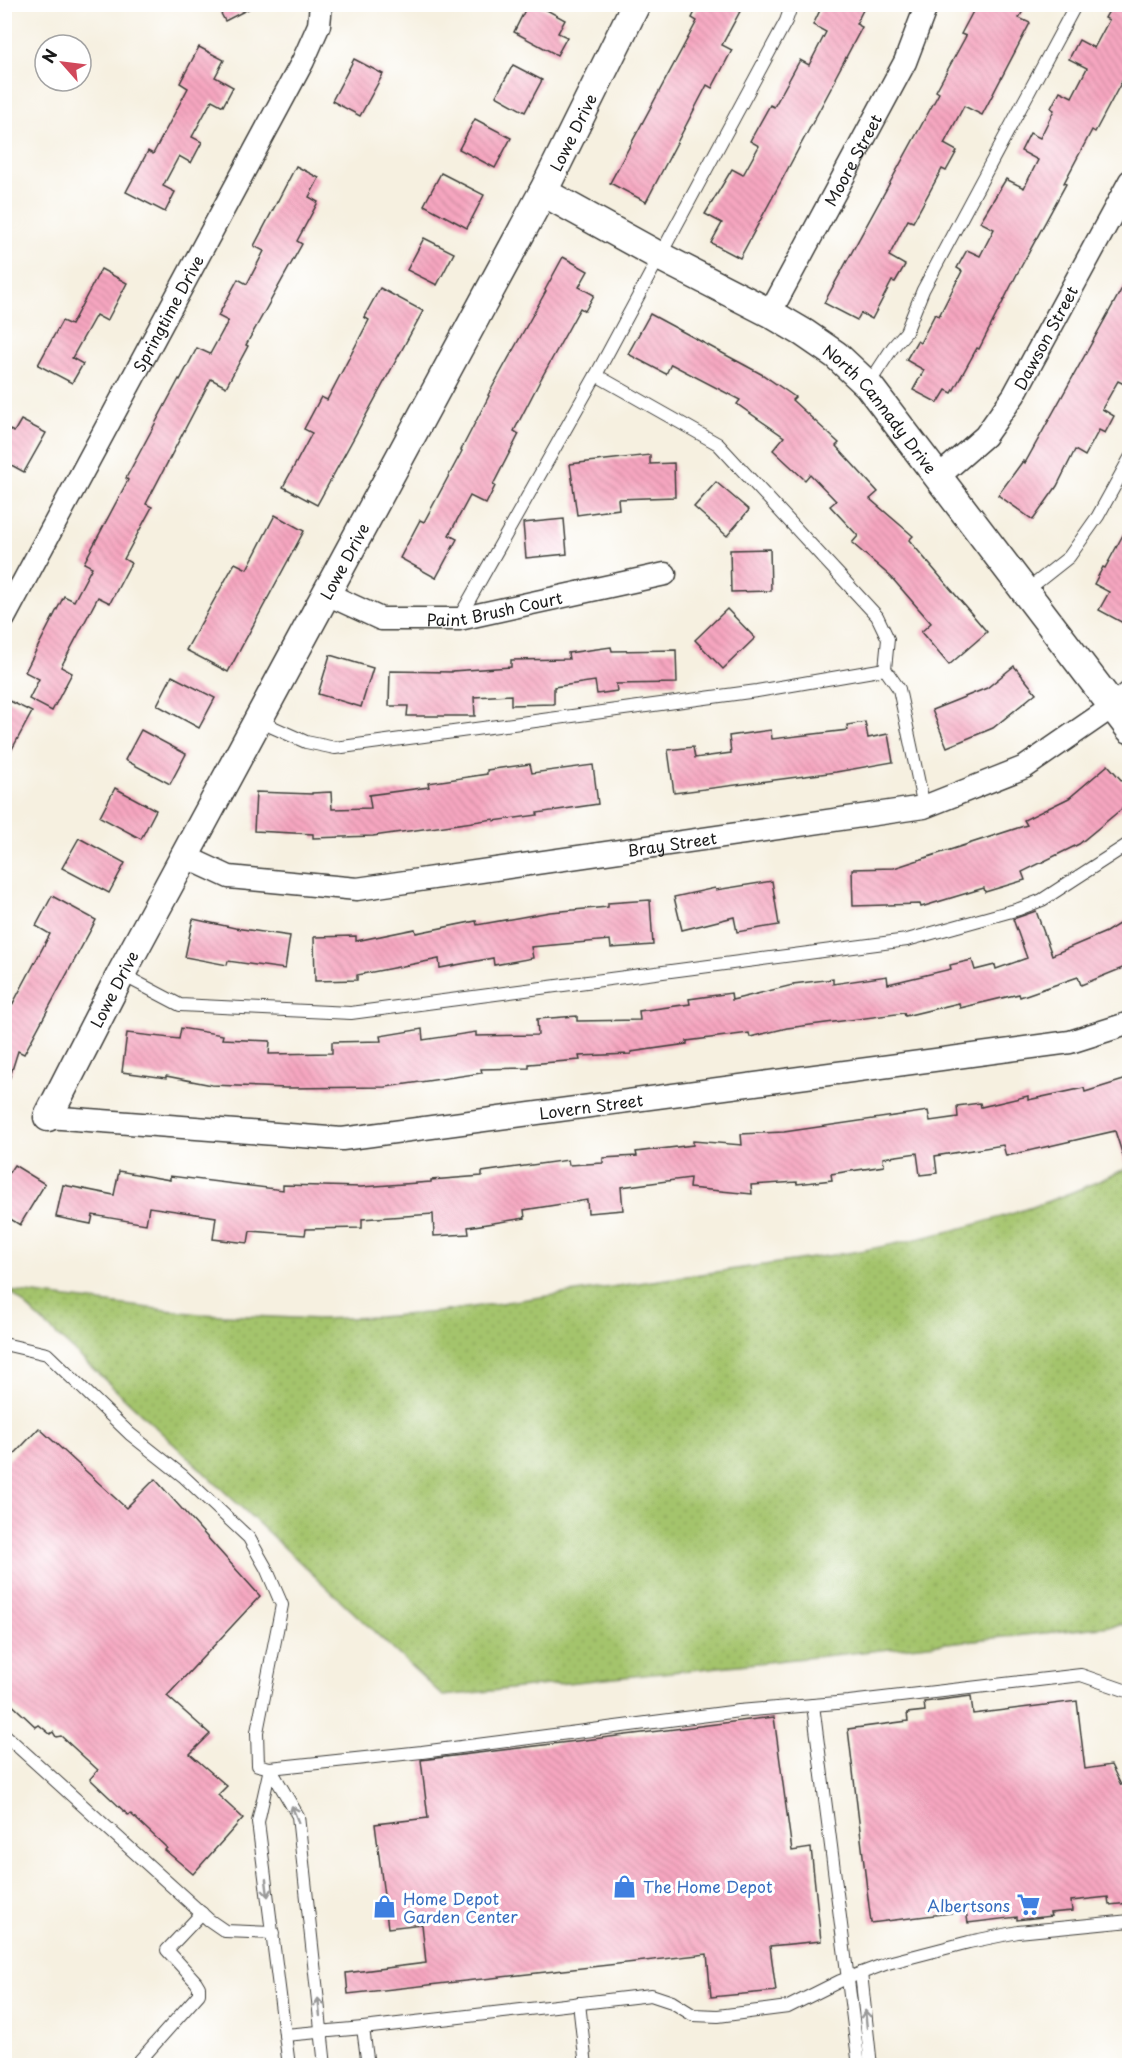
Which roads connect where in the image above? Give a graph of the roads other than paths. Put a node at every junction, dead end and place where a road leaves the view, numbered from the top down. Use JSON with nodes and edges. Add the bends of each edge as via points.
{"nodes":[{"id":1,"x":321,"y":4,"type":"edge"},
{"id":2,"x":636,"y":4,"type":"edge"},
{"id":3,"x":792,"y":4,"type":"edge"},
{"id":4,"x":927,"y":4,"type":"edge"},
{"id":5,"x":1076,"y":4,"type":"edge"},
{"id":6,"x":1130,"y":181,"type":"edge"},
{"id":7,"x":543,"y":192,"type":"junction"},
{"id":8,"x":659,"y":256,"type":"junction"},
{"id":9,"x":770,"y":313,"type":"junction"},
{"id":10,"x":596,"y":375,"type":"junction"},
{"id":11,"x":867,"y":385,"type":"junction"},
{"id":12,"x":1130,"y":458,"type":"edge"},
{"id":13,"x":938,"y":477,"type":"junction"},
{"id":14,"x":665,"y":574,"type":"dead end"},
{"id":15,"x":1025,"y":592,"type":"junction"},
{"id":16,"x":327,"y":594,"type":"junction"},
{"id":17,"x":5,"y":612,"type":"edge"},
{"id":18,"x":459,"y":619,"type":"junction"},
{"id":19,"x":885,"y":669,"type":"junction"},
{"id":20,"x":1124,"y":710,"type":"edge"},
{"id":21,"x":259,"y":721,"type":"junction"},
{"id":22,"x":924,"y":807,"type":"junction"},
{"id":23,"x":1130,"y":843,"type":"edge"},
{"id":24,"x":186,"y":857,"type":"junction"},
{"id":25,"x":121,"y":974,"type":"junction"},
{"id":26,"x":1130,"y":1023,"type":"edge"},
{"id":27,"x":48,"y":1117,"type":"joint"},
{"id":28,"x":4,"y":1344,"type":"edge"},
{"id":29,"x":1130,"y":1692,"type":"edge"},
{"id":30,"x":813,"y":1705,"type":"junction"},
{"id":31,"x":4,"y":1734,"type":"edge"},
{"id":32,"x":270,"y":1768,"type":"junction"},
{"id":33,"x":202,"y":1913,"type":"junction"},
{"id":34,"x":1130,"y":1921,"type":"edge"},
{"id":35,"x":273,"y":1933,"type":"junction"},
{"id":36,"x":855,"y":1976,"type":"junction"},
{"id":37,"x":579,"y":2003,"type":"junction"},
{"id":38,"x":363,"y":2028,"type":"junction"},
{"id":39,"x":321,"y":2031,"type":"junction"},
{"id":40,"x":285,"y":2035,"type":"junction"},
{"id":41,"x":135,"y":2066,"type":"edge"},
{"id":42,"x":289,"y":2066,"type":"edge"},
{"id":43,"x":325,"y":2066,"type":"edge"},
{"id":44,"x":368,"y":2066,"type":"edge"},
{"id":45,"x":586,"y":2066,"type":"edge"},
{"id":46,"x":859,"y":2066,"type":"edge"},
{"id":47,"x":871,"y":2066,"type":"edge"}],
"edges":[{"from":1,"to":17,"type":"street","name":"Springtime Drive","via":[[319,25],[303,61]]},
{"from":2,"to":7,"type":"street","name":"Lowe Drive"},
{"from":3,"to":8,"type":"lane"},
{"from":4,"to":9,"type":"street","name":"Moore Street","via":[[905,62]]},
{"from":5,"to":11,"type":"lane","via":[[923,290],[906,332]]},
{"from":6,"to":13,"type":"street","name":"Dawson Street","via":[[1014,395],[985,436]]},
{"from":7,"to":8,"type":"street","name":"North Cannady Drive"},
{"from":7,"to":16,"type":"street","name":"Lowe Drive"},
{"from":8,"to":9,"type":"street","name":"North Cannady Drive"},
{"from":8,"to":10,"type":"lane"},
{"from":9,"to":11,"type":"street","name":"North Cannady Drive","via":[[836,355]]},
{"from":10,"to":18,"type":"lane"},
{"from":10,"to":19,"type":"lane","via":[[718,444],[877,616],[888,639]]},
{"from":11,"to":13,"type":"street","name":"North Cannady Drive"},
{"from":12,"to":15,"type":"lane","via":[[1098,516],[1069,557]]},
{"from":13,"to":15,"type":"street","name":"North Cannady Drive"},
{"from":14,"to":18,"type":"street","name":"Paint Brush Court"},
{"from":15,"to":20,"type":"street","name":"North Cannady Drive"},
{"from":16,"to":18,"type":"street","name":"Paint Brush Court","via":[[381,619]]},
{"from":16,"to":21,"type":"street","name":"Lowe Drive"},
{"from":19,"to":21,"type":"lane","via":[[757,691],[335,748],[306,742]]},
{"from":19,"to":22,"type":"lane","via":[[899,689]]},
{"from":20,"to":22,"type":"street","name":"Bray Street","via":[[1025,767]]},
{"from":21,"to":24,"type":"street","name":"Lowe Drive"},
{"from":22,"to":24,"type":"street","name":"Bray Street","via":[[357,889],[229,877]]},
{"from":23,"to":25,"type":"lane","via":[[1042,900],[907,940],[351,1013],[180,1005]]},
{"from":24,"to":25,"type":"street","name":"Lowe Drive"},
{"from":25,"to":27,"type":"street","name":"Lowe Drive"},
{"from":26,"to":27,"type":"street","name":"Lovern Street","via":[[1070,1042],[342,1139]]},
{"from":28,"to":32,"type":"lane","via":[[47,1354],[130,1434],[183,1476],[249,1538],[282,1605],[256,1732],[258,1765]]},
{"from":29,"to":30,"type":"lane","via":[[1081,1675]]},
{"from":30,"to":32,"type":"lane"},
{"from":30,"to":36,"type":"lane"},
{"from":31,"to":33,"type":"lane"},
{"from":32,"to":35,"type":"lane","one_way":true,"via":[[258,1822]]},
{"from":39,"to":32,"type":"lane","one_way":true,"via":[[298,1816]]},
{"from":33,"to":35,"type":"lane","via":[[225,1931]]},
{"from":33,"to":41,"type":"lane","via":[[167,1950],[196,1982],[199,1994]]},
{"from":34,"to":36,"type":"lane","via":[[1018,1932],[897,1961]]},
{"from":35,"to":40,"type":"lane"},
{"from":36,"to":37,"type":"lane","via":[[788,2007],[718,2016],[693,2015],[651,1995]]},
{"from":36,"to":46,"type":"lane"},
{"from":47,"to":36,"type":"lane","one_way":true},
{"from":37,"to":38,"type":"lane"},
{"from":37,"to":45,"type":"lane"},
{"from":38,"to":39,"type":"lane"},
{"from":38,"to":44,"type":"lane"},
{"from":39,"to":40,"type":"lane"},
{"from":39,"to":43,"type":"lane"},
{"from":40,"to":42,"type":"lane"}]}
